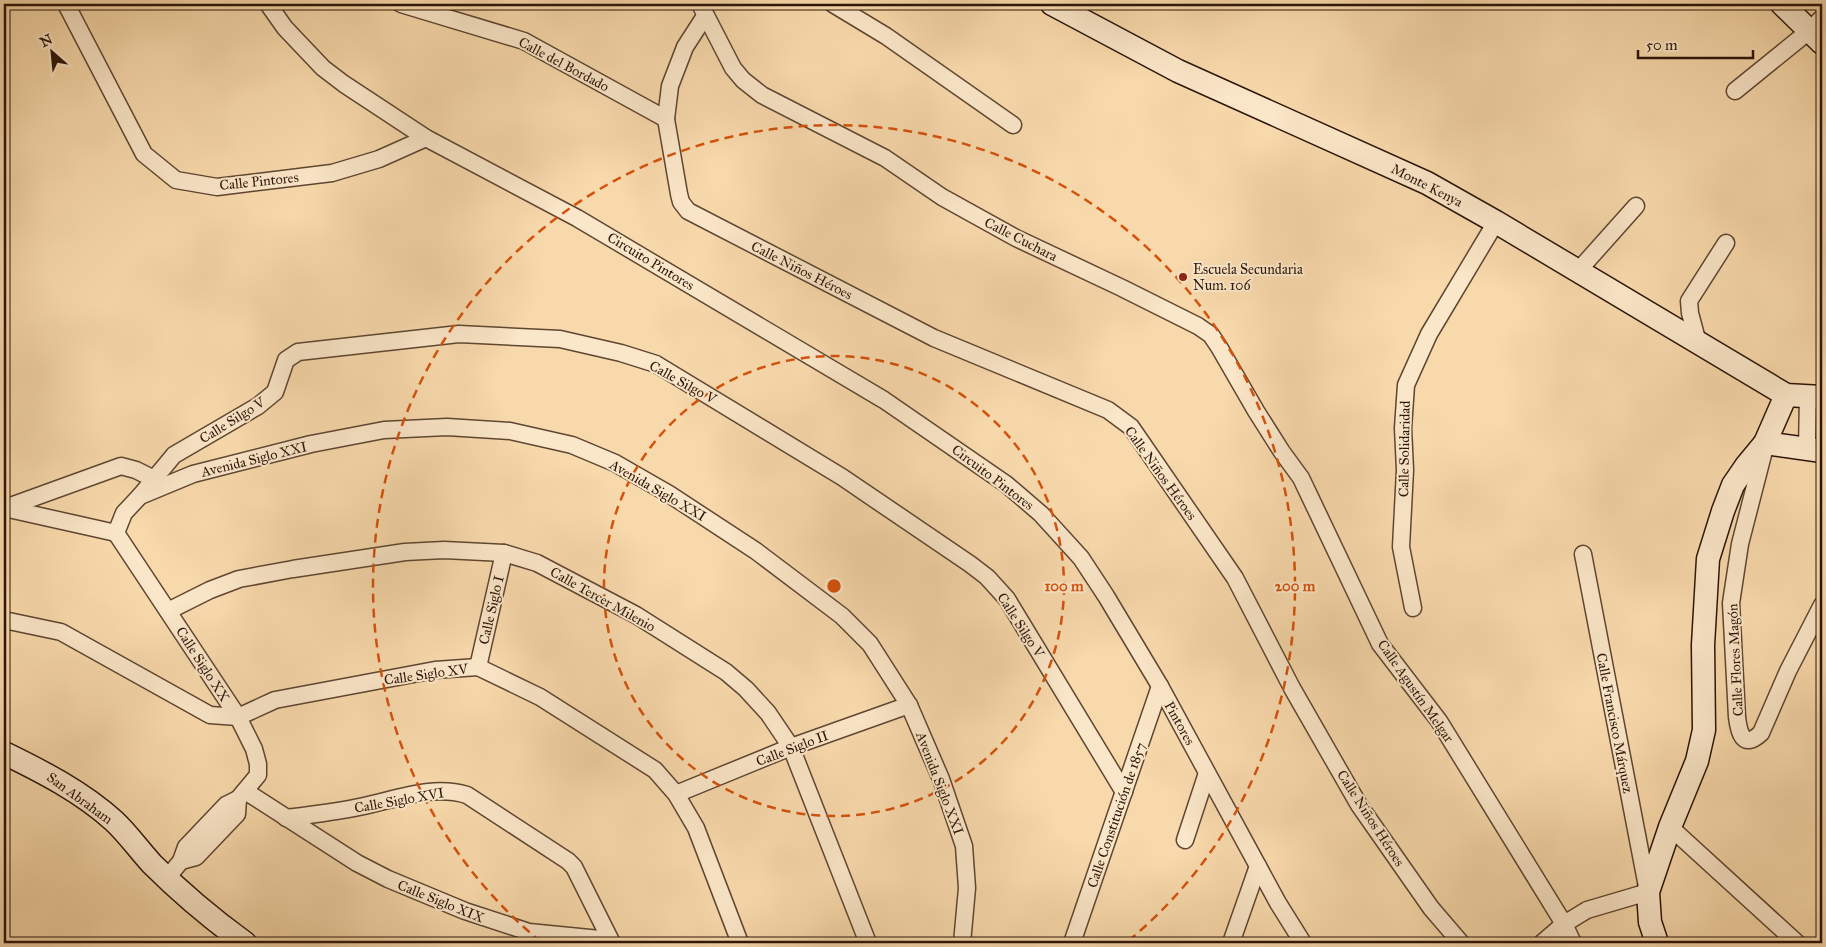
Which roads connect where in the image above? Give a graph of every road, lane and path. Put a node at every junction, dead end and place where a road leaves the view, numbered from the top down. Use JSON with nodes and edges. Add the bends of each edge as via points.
{"nodes":[{"id":1,"x":66,"y":4,"type":"edge"},
{"id":2,"x":268,"y":4,"type":"edge"},
{"id":3,"x":401,"y":4,"type":"edge"},
{"id":4,"x":833,"y":4,"type":"edge"},
{"id":5,"x":1052,"y":4,"type":"edge"},
{"id":6,"x":1782,"y":4,"type":"edge"},
{"id":7,"x":702,"y":10,"type":"edge"},
{"id":8,"x":1818,"y":31,"type":"edge"},
{"id":9,"x":1735,"y":91,"type":"dead end"},
{"id":10,"x":666,"y":119,"type":"junction"},
{"id":11,"x":1013,"y":126,"type":"dead end"},
{"id":12,"x":426,"y":138,"type":"junction"},
{"id":13,"x":1636,"y":206,"type":"dead end"},
{"id":14,"x":1496,"y":222,"type":"junction"},
{"id":15,"x":1726,"y":243,"type":"dead end"},
{"id":16,"x":1578,"y":271,"type":"junction"},
{"id":17,"x":1698,"y":343,"type":"junction"},
{"id":18,"x":1806,"y":396,"type":"edge"},
{"id":19,"x":1766,"y":443,"type":"junction"},
{"id":20,"x":1814,"y":450,"type":"edge"},
{"id":21,"x":154,"y":479,"type":"junction"},
{"id":22,"x":140,"y":496,"type":"junction"},
{"id":23,"x":1313,"y":501,"type":"joint"},
{"id":24,"x":4,"y":508,"type":"edge"},
{"id":25,"x":1040,"y":514,"type":"joint"},
{"id":26,"x":116,"y":533,"type":"junction"},
{"id":27,"x":504,"y":553,"type":"junction"},
{"id":28,"x":1583,"y":554,"type":"dead end"},
{"id":29,"x":1822,"y":605,"type":"edge"},
{"id":30,"x":1413,"y":608,"type":"dead end"},
{"id":31,"x":168,"y":611,"type":"junction"},
{"id":32,"x":4,"y":620,"type":"edge"},
{"id":33,"x":478,"y":667,"type":"junction"},
{"id":34,"x":1160,"y":686,"type":"junction"},
{"id":35,"x":909,"y":705,"type":"junction"},
{"id":36,"x":238,"y":717,"type":"junction"},
{"id":37,"x":791,"y":747,"type":"junction"},
{"id":38,"x":4,"y":753,"type":"edge"},
{"id":39,"x":1207,"y":773,"type":"junction"},
{"id":40,"x":1124,"y":792,"type":"junction"},
{"id":41,"x":676,"y":794,"type":"junction"},
{"id":42,"x":242,"y":795,"type":"junction"},
{"id":43,"x":286,"y":818,"type":"junction"},
{"id":44,"x":1670,"y":827,"type":"junction"},
{"id":45,"x":1184,"y":840,"type":"dead end"},
{"id":46,"x":1258,"y":866,"type":"junction"},
{"id":47,"x":167,"y":878,"type":"junction"},
{"id":48,"x":1648,"y":892,"type":"junction"},
{"id":49,"x":1564,"y":924,"type":"junction"},
{"id":50,"x":611,"y":942,"type":"edge"},
{"id":51,"x":245,"y":943,"type":"edge"},
{"id":52,"x":740,"y":943,"type":"edge"},
{"id":53,"x":868,"y":943,"type":"edge"},
{"id":54,"x":962,"y":943,"type":"edge"},
{"id":55,"x":1072,"y":943,"type":"edge"},
{"id":56,"x":1230,"y":943,"type":"edge"},
{"id":57,"x":1304,"y":943,"type":"edge"},
{"id":58,"x":1461,"y":943,"type":"edge"},
{"id":59,"x":1542,"y":943,"type":"edge"},
{"id":60,"x":1573,"y":943,"type":"edge"},
{"id":61,"x":1657,"y":943,"type":"edge"},
{"id":62,"x":1797,"y":943,"type":"edge"}],
"edges":[{"from":1,"to":12,"type":"street","name":"Calle Pintores","via":[[144,154],[176,180],[217,187],[332,173],[379,159]]},
{"from":2,"to":12,"type":"street","name":"Circuito Pintores","via":[[285,28],[323,68]]},
{"from":3,"to":10,"type":"street","name":"Calle del Bordado","via":[[524,41]]},
{"from":4,"to":11,"type":"street","via":[[886,36]]},
{"from":5,"to":14,"type":"main road","name":"Monte Kenya","via":[[1178,71],[1427,183]]},
{"from":6,"to":8,"type":"main road"},
{"from":7,"to":10,"type":"street","via":[[670,86]]},
{"from":7,"to":23,"type":"street","name":"Calle Cuchara","via":[[733,68],[762,95],[885,158],[942,197],[1016,238],[1198,326],[1219,347]]},
{"from":8,"to":9,"type":"street"},
{"from":10,"to":58,"type":"street","name":"Calle Niños Héroes","via":[[681,202],[688,211],[934,338],[1108,410],[1131,427],[1235,578],[1292,688],[1359,804],[1431,908]]},
{"from":12,"to":25,"type":"street","name":"Circuito Pintores","via":[[577,218],[884,400],[1006,484]]},
{"from":13,"to":16,"type":"street"},
{"from":14,"to":16,"type":"main road","name":"Monte Kenya"},
{"from":14,"to":30,"type":"street","name":"Calle Solidaridad","via":[[1429,334],[1406,385],[1401,547]]},
{"from":15,"to":17,"type":"street","via":[[1689,301]]},
{"from":16,"to":17,"type":"main road","name":"Monte Kenya"},
{"from":17,"to":18,"type":"main road","name":"Monte Kenya"},
{"from":18,"to":19,"type":"main road","name":"Calle Flores Magón"},
{"from":18,"to":20,"type":"street"},
{"from":19,"to":20,"type":"main road"},
{"from":19,"to":29,"type":"street","name":"Calle Flores Magón","via":[[1740,544],[1731,603],[1737,717],[1739,732],[1744,739],[1749,741],[1761,733]]},
{"from":19,"to":44,"type":"main road","via":[[1734,485],[1708,559],[1703,645],[1704,730],[1697,761]]},
{"from":21,"to":22,"type":"street","name":"Calle Silgo V"},
{"from":21,"to":24,"type":"street","via":[[121,466]]},
{"from":21,"to":40,"type":"street","name":"Calle Silgo V","via":[[174,455],[258,406],[275,392],[286,360],[298,352],[459,334],[560,339],[656,364],[842,477],[987,578],[1007,599]]},
{"from":22,"to":26,"type":"street","name":"Avenida Siglo XXI","via":[[124,513]]},
{"from":22,"to":35,"type":"street","name":"Avenida Siglo XXI","via":[[193,474],[311,444],[384,430],[447,427],[510,431],[572,446],[615,463],[669,494],[756,551],[842,616],[870,644]]},
{"from":23,"to":49,"type":"street","name":"Calle Agustín Melgar","via":[[1380,644],[1439,720]]},
{"from":24,"to":26,"type":"street"},
{"from":25,"to":34,"type":"street","name":"Pintores","via":[[1081,558]]},
{"from":26,"to":31,"type":"street","name":"Calle Siglo XX"},
{"from":27,"to":31,"type":"street","name":"Calle Tercer Milenio","via":[[405,552],[293,569],[239,579]]},
{"from":27,"to":33,"type":"street","name":"Calle Siglo I"},
{"from":27,"to":37,"type":"street","name":"Calle Tercer Milenio","via":[[536,562],[636,615],[726,672],[768,713]]},
{"from":28,"to":48,"type":"street","name":"Calle Francisco Márquez"},
{"from":31,"to":36,"type":"street","name":"Calle Siglo XX"},
{"from":32,"to":36,"type":"street","name":"Calle Siglo XV","via":[[61,632],[210,715]]},
{"from":33,"to":36,"type":"street","name":"Calle Siglo XV","via":[[435,670],[275,700]]},
{"from":33,"to":41,"type":"street","name":"Calle Siglo XV","via":[[540,697],[655,770]]},
{"from":34,"to":39,"type":"street","name":"Pintores"},
{"from":34,"to":40,"type":"street","name":"Calle Constitución de 1857"},
{"from":35,"to":37,"type":"street","name":"Calle Siglo II"},
{"from":35,"to":54,"type":"street","name":"Avenida Siglo XXI","via":[[942,779],[964,846],[967,888]]},
{"from":36,"to":42,"type":"street","name":"Calle Siglo XX","via":[[258,764],[258,775]]},
{"from":37,"to":41,"type":"street","name":"Calle Siglo II"},
{"from":37,"to":53,"type":"street","name":"Calle Tercer Milenio"},
{"from":38,"to":47,"type":"main road","name":"San Abraham","via":[[77,792],[114,821]]},
{"from":39,"to":45,"type":"street"},
{"from":39,"to":46,"type":"street","name":"Pintores"},
{"from":40,"to":55,"type":"street","name":"Calle Constitución de 1857"},
{"from":41,"to":52,"type":"street","name":"Calle Siglo XV","via":[[696,828]]},
{"from":42,"to":43,"type":"street"},
{"from":42,"to":47,"type":"street","name":"Calle Siglo XX","via":[[226,805],[186,847],[181,861]]},
{"from":43,"to":50,"type":"street","name":"Calle Siglo XIX","via":[[388,880],[465,912],[529,932]]},
{"from":43,"to":50,"type":"street","name":"Calle Siglo XVI","via":[[436,791],[467,795],[574,867]]},
{"from":44,"to":48,"type":"main road"},
{"from":44,"to":62,"type":"street"},
{"from":46,"to":56,"type":"street"},
{"from":46,"to":57,"type":"street","name":"Pintores"},
{"from":47,"to":51,"type":"main road","name":"San Abraham"},
{"from":48,"to":49,"type":"street","via":[[1587,910]]},
{"from":48,"to":61,"type":"main road","name":"Calle Francisco Márquez","via":[[1650,922]]},
{"from":49,"to":59,"type":"street"},
{"from":49,"to":60,"type":"street","name":"Calle Agustín Melgar"}]}
